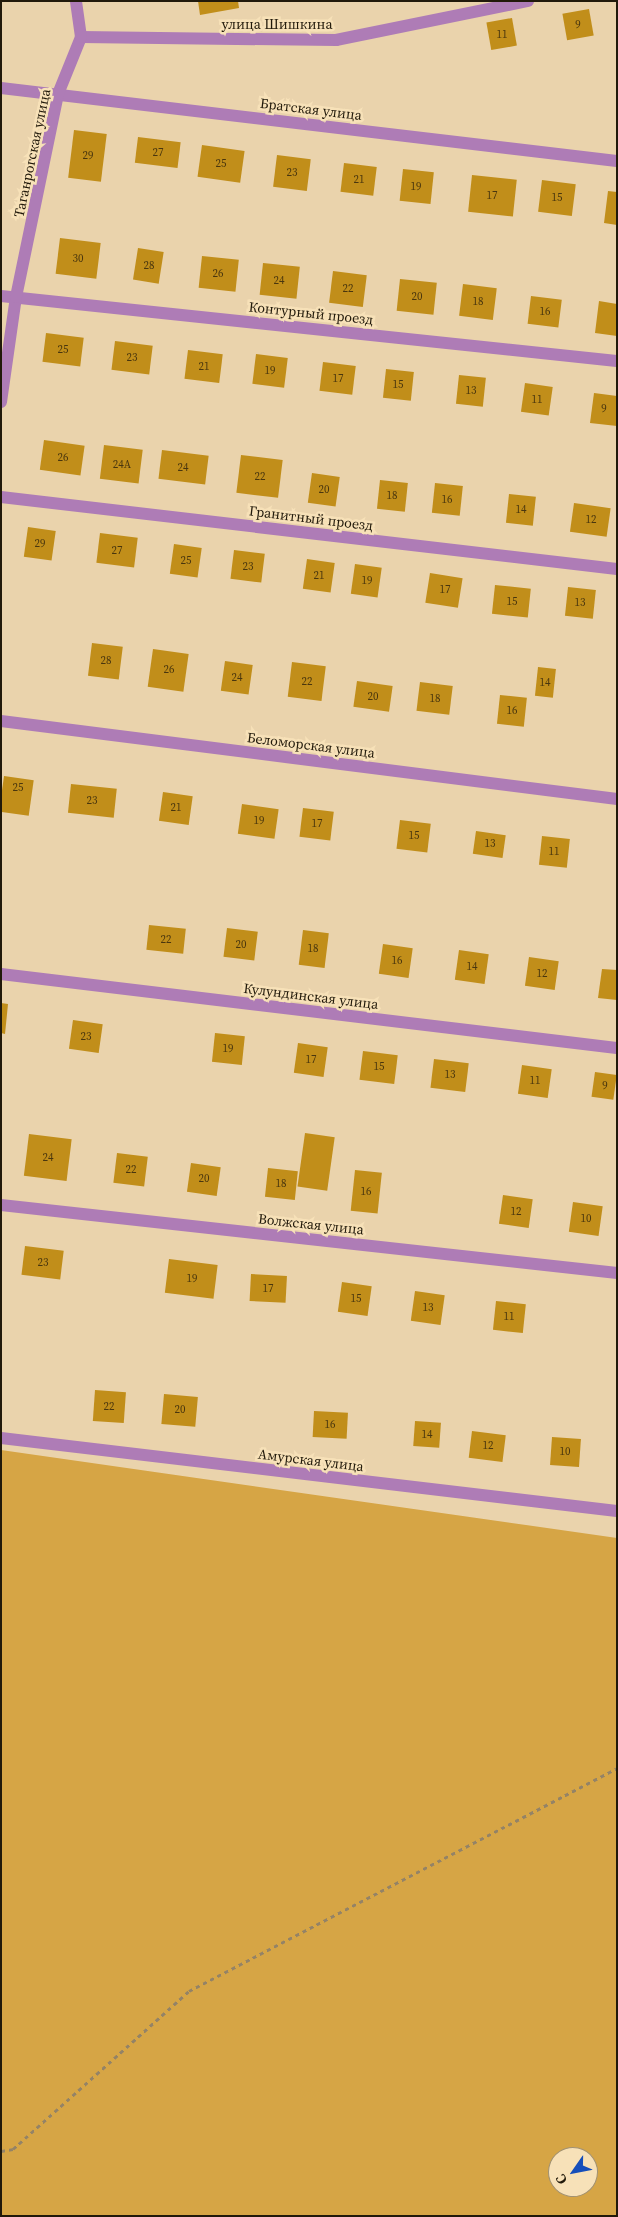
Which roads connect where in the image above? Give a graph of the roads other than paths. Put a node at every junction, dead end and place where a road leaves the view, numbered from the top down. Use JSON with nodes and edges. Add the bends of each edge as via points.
{"nodes":[{"id":1,"x":76,"y":1,"type":"edge"},
{"id":2,"x":528,"y":1,"type":"edge"},
{"id":3,"x":81,"y":37,"type":"junction"},
{"id":4,"x":1,"y":88,"type":"edge"},
{"id":5,"x":58,"y":94,"type":"junction"},
{"id":6,"x":617,"y":161,"type":"edge"},
{"id":7,"x":1,"y":296,"type":"edge"},
{"id":8,"x":16,"y":297,"type":"junction"},
{"id":9,"x":617,"y":361,"type":"edge"},
{"id":10,"x":1,"y":402,"type":"edge"},
{"id":11,"x":1,"y":497,"type":"edge"},
{"id":12,"x":617,"y":569,"type":"edge"},
{"id":13,"x":1,"y":721,"type":"edge"},
{"id":14,"x":617,"y":799,"type":"edge"},
{"id":15,"x":1,"y":974,"type":"edge"},
{"id":16,"x":617,"y":1048,"type":"edge"},
{"id":17,"x":1,"y":1205,"type":"edge"},
{"id":18,"x":617,"y":1273,"type":"edge"},
{"id":19,"x":1,"y":1438,"type":"edge"},
{"id":20,"x":617,"y":1511,"type":"edge"}],
"edges":[{"from":1,"to":3,"type":"street","name":"Таганрогская улица"},
{"from":2,"to":3,"type":"street","name":"улица Шишкина","via":[[336,40]]},
{"from":3,"to":5,"type":"street","name":"Таганрогская улица"},
{"from":4,"to":5,"type":"street","name":"Братская улица"},
{"from":5,"to":6,"type":"street","name":"Братская улица"},
{"from":5,"to":8,"type":"street","name":"Таганрогская улица"},
{"from":7,"to":8,"type":"street","name":"Контурный проезд"},
{"from":8,"to":9,"type":"street","name":"Контурный проезд"},
{"from":8,"to":10,"type":"street","name":"Таганрогская улица"},
{"from":11,"to":12,"type":"street","name":"Гранитный проезд"},
{"from":13,"to":14,"type":"street","name":"Беломорская улица"},
{"from":15,"to":16,"type":"street","name":"Кулундинская улица"},
{"from":17,"to":18,"type":"street","name":"Волжская улица"},
{"from":19,"to":20,"type":"street","name":"Амурская улица"}]}
